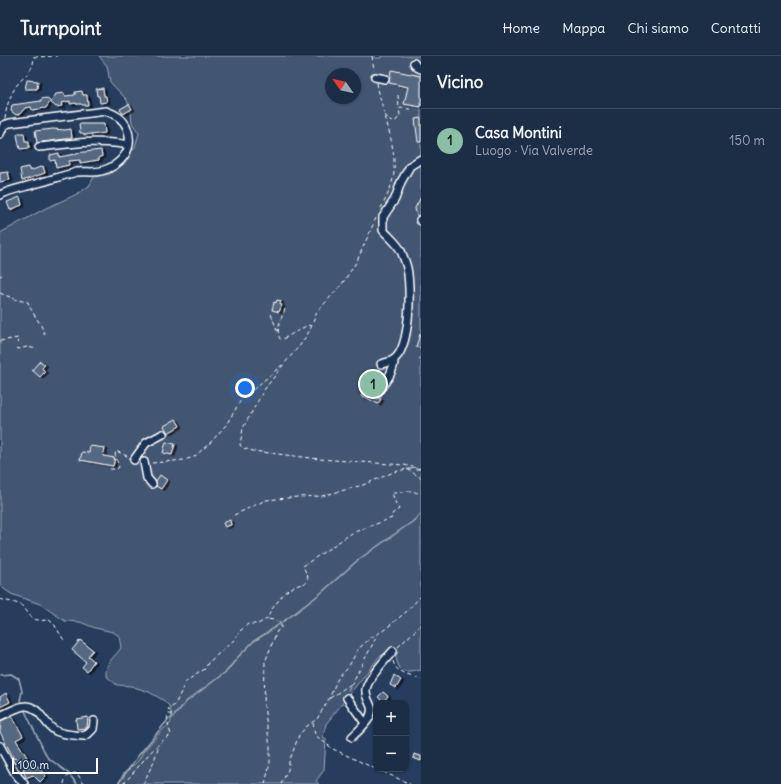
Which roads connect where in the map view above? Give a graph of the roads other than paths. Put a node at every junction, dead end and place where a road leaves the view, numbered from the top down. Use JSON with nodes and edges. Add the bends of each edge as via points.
{"nodes":[{"id":1,"x":414,"y":63,"type":"dead end"},
{"id":2,"x":421,"y":69,"type":"edge"},
{"id":3,"x":376,"y":77,"type":"dead end"},
{"id":4,"x":385,"y":79,"type":"dead end"},
{"id":5,"x":0,"y":134,"type":"edge"},
{"id":6,"x":129,"y":145,"type":"junction"},
{"id":7,"x":39,"y":147,"type":"dead end"},
{"id":8,"x":421,"y":159,"type":"edge"},
{"id":9,"x":0,"y":195,"type":"edge"},
{"id":10,"x":394,"y":360,"type":"junction"},
{"id":11,"x":382,"y":364,"type":"dead end"},
{"id":12,"x":377,"y":394,"type":"dead end"},
{"id":13,"x":162,"y":434,"type":"dead end"},
{"id":14,"x":134,"y":460,"type":"road end"},
{"id":15,"x":144,"y":462,"type":"road end"},
{"id":16,"x":152,"y":484,"type":"dead end"},
{"id":17,"x":393,"y":651,"type":"road end"},
{"id":18,"x":347,"y":698,"type":"road end"},
{"id":19,"x":0,"y":716,"type":"edge"},
{"id":20,"x":94,"y":721,"type":"dead end"},
{"id":21,"x":365,"y":723,"type":"junction"},
{"id":22,"x":352,"y":737,"type":"dead end"},
{"id":23,"x":0,"y":746,"type":"edge"},
{"id":24,"x":24,"y":784,"type":"edge"}],
"edges":[{"from":1,"to":2,"type":"street"},
{"from":3,"to":4,"type":"street"},
{"from":5,"to":6,"type":"street","via":[[4,125],[17,122],[106,111],[123,121]]},
{"from":6,"to":7,"type":"street","via":[[112,142]]},
{"from":6,"to":9,"type":"street","via":[[127,153],[118,164],[100,171],[68,175]]},
{"from":8,"to":10,"type":"street","via":[[410,166],[395,199],[380,216],[383,230],[400,249],[407,268],[410,293],[403,345]]},
{"from":10,"to":11,"type":"street"},
{"from":10,"to":12,"type":"street","via":[[390,376]]},
{"from":13,"to":14,"type":"street","via":[[146,443]]},
{"from":15,"to":16,"type":"street","via":[[147,478]]},
{"from":17,"to":21,"type":"street","via":[[366,688],[371,708]]},
{"from":18,"to":21,"type":"street"},
{"from":19,"to":20,"type":"street","via":[[22,706],[38,709],[48,725],[57,732],[84,736],[93,729]]},
{"from":21,"to":22,"type":"street"},
{"from":23,"to":24,"type":"street"}]}
